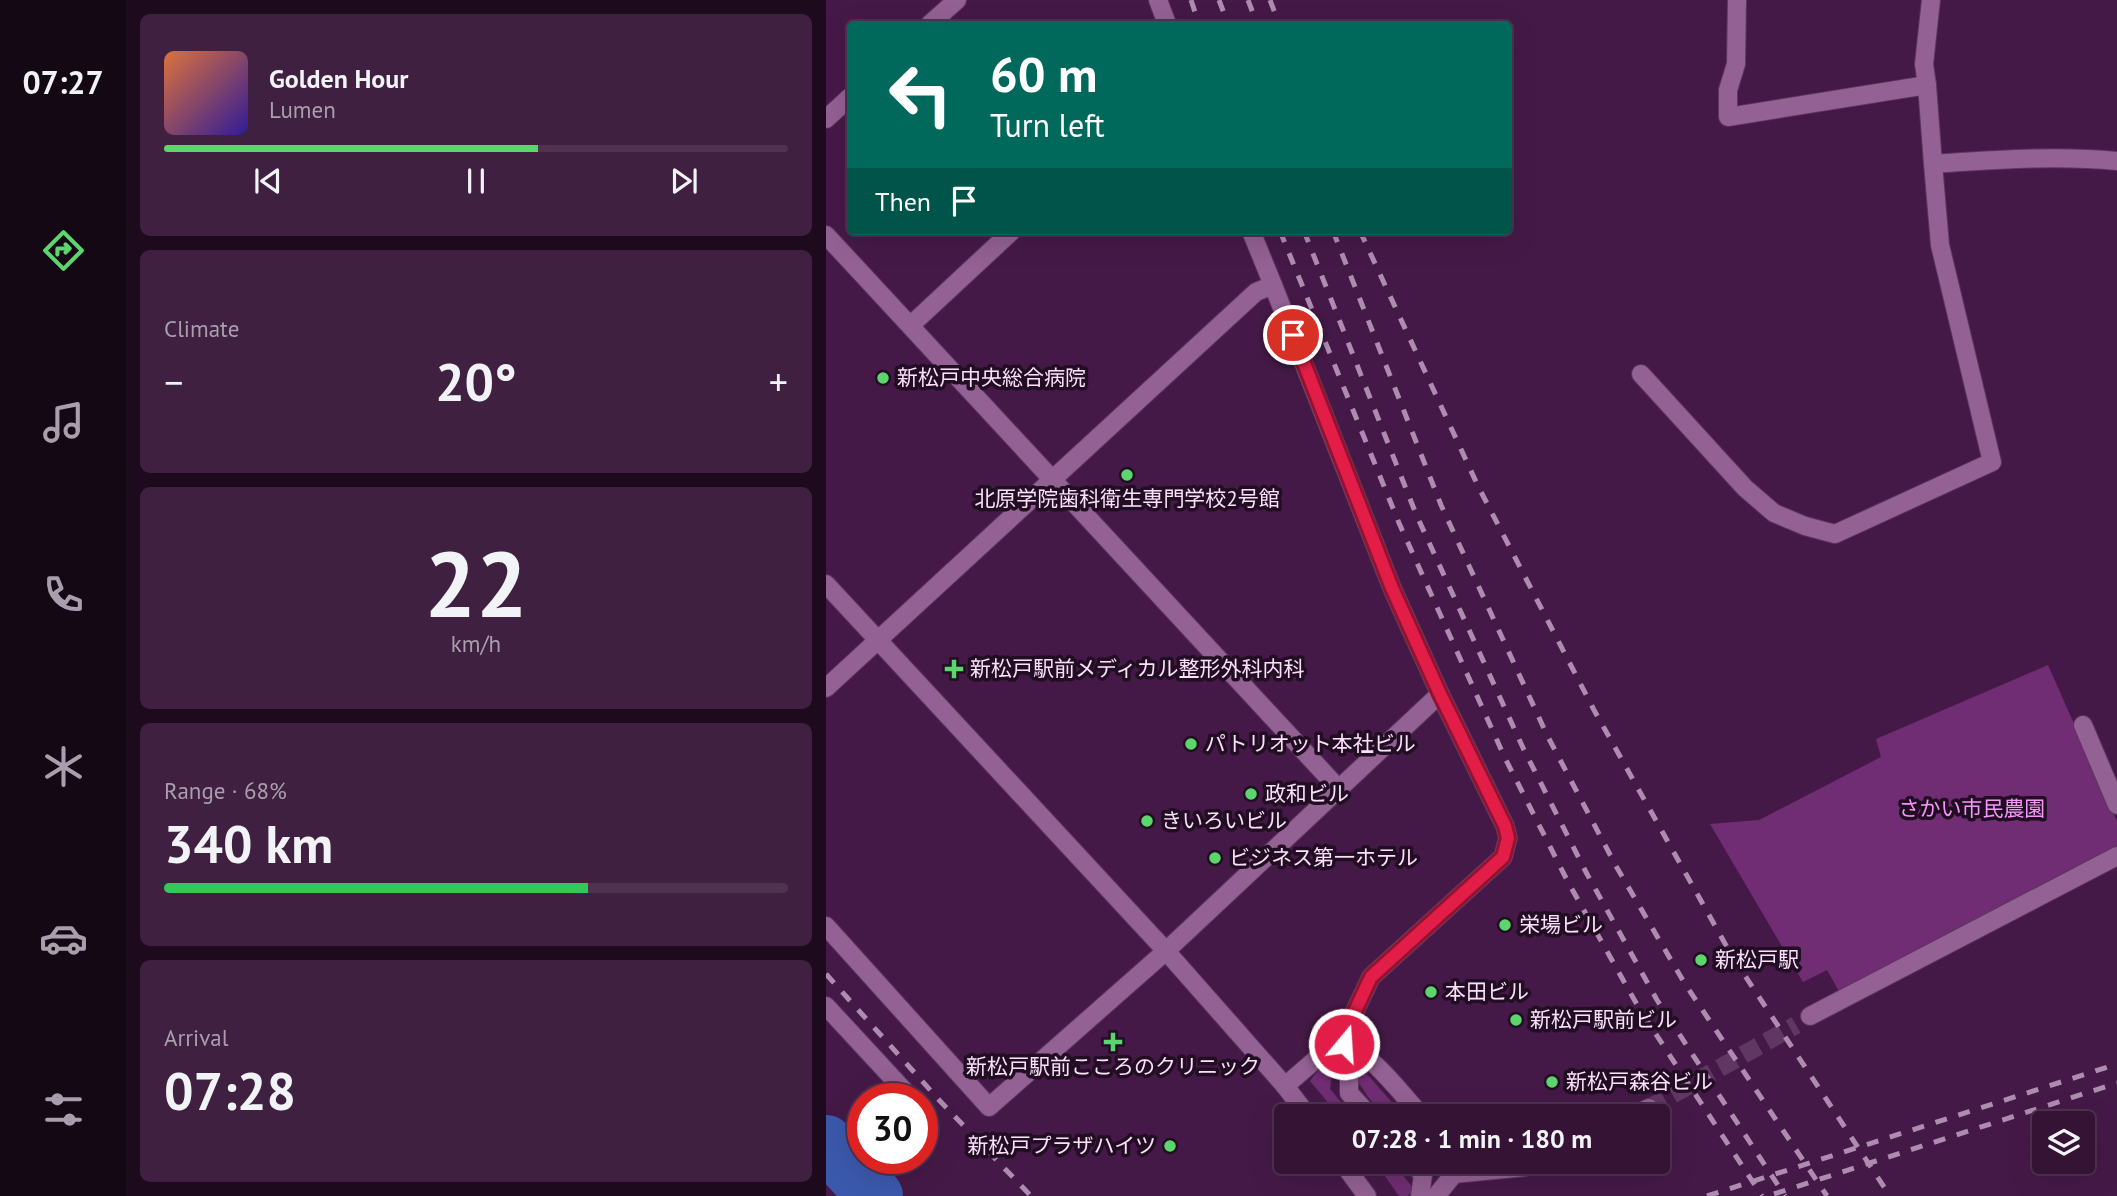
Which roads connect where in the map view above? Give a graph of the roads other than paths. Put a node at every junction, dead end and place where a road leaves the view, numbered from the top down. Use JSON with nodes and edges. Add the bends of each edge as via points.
{"nodes":[{"id":1,"x":957,"y":0,"type":"edge"},
{"id":2,"x":1158,"y":0,"type":"edge"},
{"id":3,"x":1737,"y":0,"type":"edge"},
{"id":4,"x":1931,"y":0,"type":"edge"},
{"id":5,"x":933,"y":21,"type":"edge"},
{"id":6,"x":1166,"y":21,"type":"edge"},
{"id":7,"x":1927,"y":85,"type":"junction"},
{"id":8,"x":847,"y":100,"type":"edge"},
{"id":9,"x":826,"y":119,"type":"edge"},
{"id":10,"x":2117,"y":161,"type":"edge"},
{"id":11,"x":1933,"y":164,"type":"junction"},
{"id":12,"x":826,"y":235,"type":"edge"},
{"id":13,"x":1008,"y":235,"type":"edge"},
{"id":14,"x":1253,"y":235,"type":"edge"},
{"id":15,"x":1273,"y":285,"type":"junction"},
{"id":16,"x":911,"y":326,"type":"junction"},
{"id":17,"x":1641,"y":374,"type":"dead end"},
{"id":18,"x":1054,"y":480,"type":"junction"},
{"id":19,"x":826,"y":584,"type":"edge"},
{"id":20,"x":877,"y":641,"type":"junction"},
{"id":21,"x":826,"y":688,"type":"edge"},
{"id":22,"x":1440,"y":694,"type":"junction"},
{"id":23,"x":2083,"y":725,"type":"dead end"},
{"id":24,"x":1338,"y":788,"type":"junction"},
{"id":25,"x":2117,"y":805,"type":"edge"},
{"id":26,"x":2117,"y":856,"type":"edge"},
{"id":27,"x":826,"y":926,"type":"edge"},
{"id":28,"x":1166,"y":951,"type":"junction"},
{"id":29,"x":826,"y":1006,"type":"edge"},
{"id":30,"x":1810,"y":1016,"type":"tunnel mouth"},
{"id":31,"x":1344,"y":1044,"type":"junction"},
{"id":32,"x":1367,"y":1059,"type":"junction"},
{"id":33,"x":897,"y":1083,"type":"edge"},
{"id":34,"x":1285,"y":1086,"type":"junction"},
{"id":35,"x":1299,"y":1104,"type":"edge"},
{"id":36,"x":1359,"y":1104,"type":"edge"},
{"id":37,"x":1410,"y":1104,"type":"edge"},
{"id":38,"x":1351,"y":1174,"type":"edge"},
{"id":39,"x":1422,"y":1174,"type":"edge"},
{"id":40,"x":1449,"y":1174,"type":"edge"},
{"id":41,"x":1367,"y":1196,"type":"edge"},
{"id":42,"x":1420,"y":1196,"type":"edge"},
{"id":43,"x":1436,"y":1196,"type":"edge"}],
"edges":[{"from":1,"to":5,"type":"street"},
{"from":2,"to":6,"type":"street"},
{"from":3,"to":7,"type":"street","via":[[1736,64],[1728,90],[1728,117]]},
{"from":4,"to":7,"type":"street","via":[[1924,64]]},
{"from":7,"to":11,"type":"street"},
{"from":8,"to":9,"type":"street"},
{"from":10,"to":11,"type":"street","via":[[2017,159]]},
{"from":11,"to":17,"type":"street","via":[[1940,245],[1992,462],[1835,534],[1805,526],[1764,505]]},
{"from":12,"to":16,"type":"street"},
{"from":13,"to":16,"type":"street"},
{"from":14,"to":15,"type":"street"},
{"from":15,"to":18,"type":"street","via":[[1256,292]]},
{"from":15,"to":22,"type":"street","via":[[1392,588]]},
{"from":16,"to":18,"type":"street"},
{"from":18,"to":20,"type":"street"},
{"from":18,"to":24,"type":"street"},
{"from":19,"to":20,"type":"street"},
{"from":20,"to":21,"type":"street"},
{"from":20,"to":28,"type":"street"},
{"from":22,"to":24,"type":"street"},
{"from":22,"to":31,"type":"street","via":[[1505,826],[1508,838],[1503,857],[1371,977]]},
{"from":23,"to":25,"type":"street"},
{"from":24,"to":28,"type":"street"},
{"from":26,"to":30,"type":"street"},
{"from":27,"to":28,"type":"street","via":[[989,1107]]},
{"from":28,"to":34,"type":"street"},
{"from":29,"to":33,"type":"street"},
{"from":31,"to":32,"type":"street"},
{"from":31,"to":34,"type":"street","via":[[1322,1054]]},
{"from":32,"to":36,"type":"street","via":[[1354,1058],[1349,1068],[1349,1094]]},
{"from":32,"to":37,"type":"street"},
{"from":34,"to":35,"type":"street"},
{"from":38,"to":41,"type":"street"},
{"from":39,"to":42,"type":"street"},
{"from":40,"to":43,"type":"street"}]}
